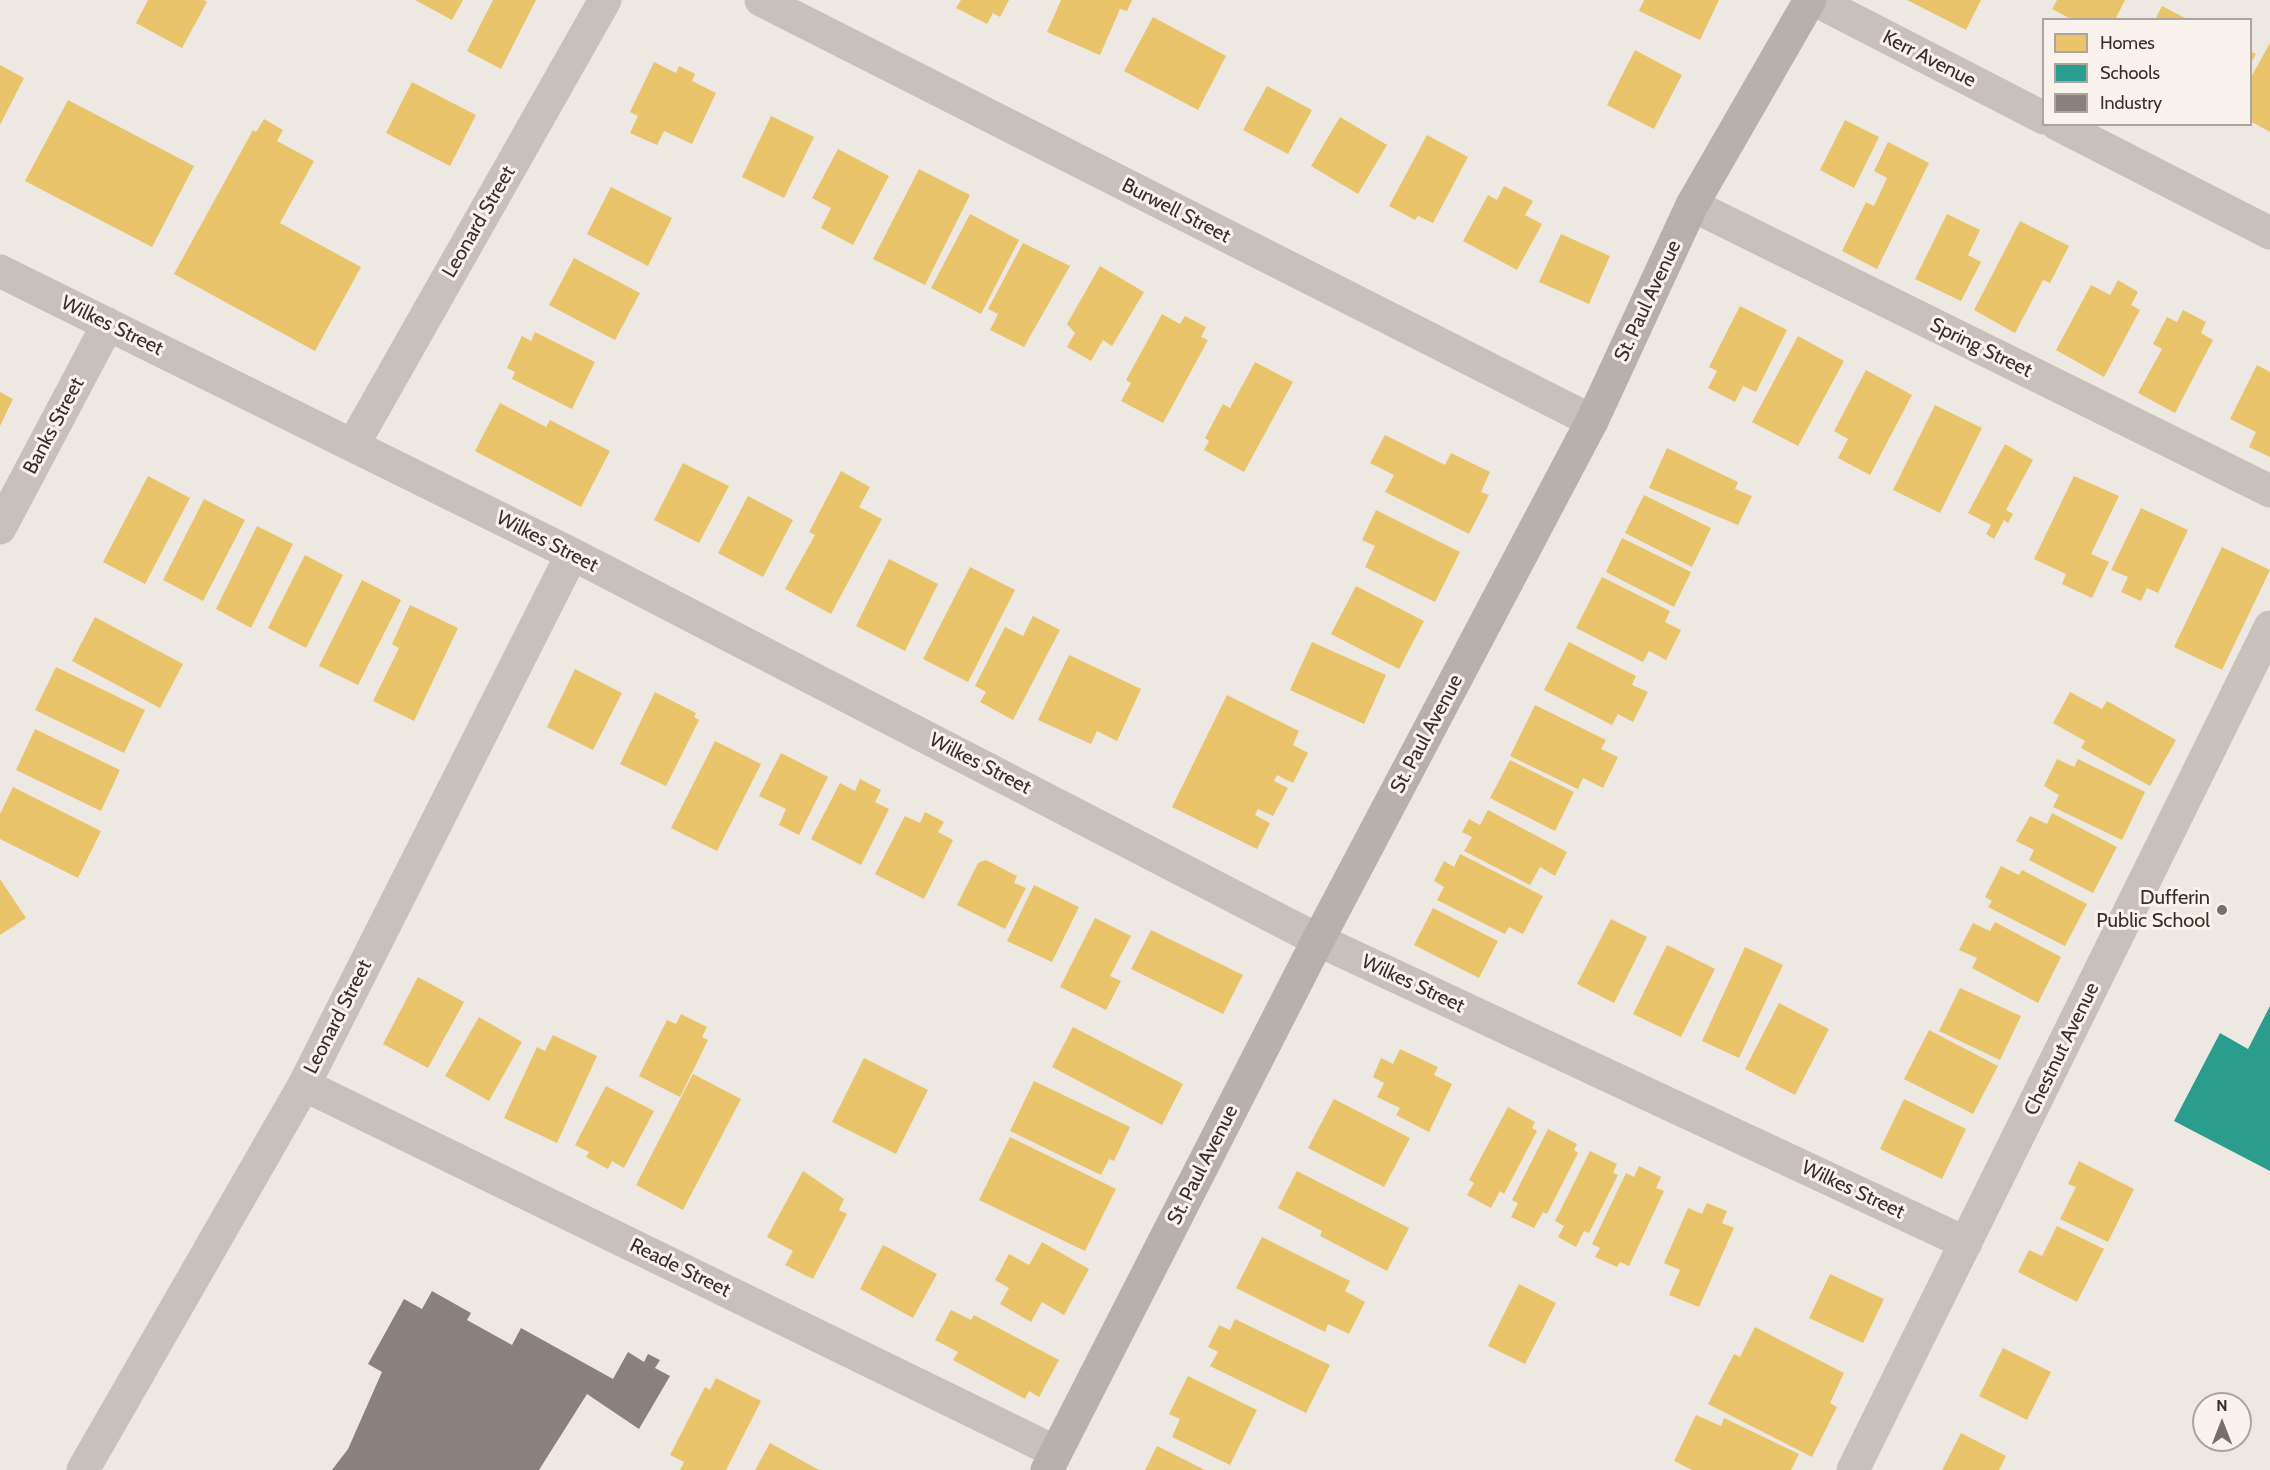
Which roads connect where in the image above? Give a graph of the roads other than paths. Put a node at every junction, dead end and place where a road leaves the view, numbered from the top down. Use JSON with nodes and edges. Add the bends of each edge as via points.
{"nodes":[{"id":1,"x":605,"y":0,"type":"edge"},
{"id":2,"x":761,"y":0,"type":"edge"},
{"id":3,"x":1810,"y":0,"type":"edge"},
{"id":4,"x":1815,"y":0,"type":"edge"},
{"id":5,"x":2042,"y":117,"type":"edge"},
{"id":6,"x":2061,"y":126,"type":"edge"},
{"id":7,"x":1692,"y":205,"type":"junction"},
{"id":8,"x":2270,"y":233,"type":"edge"},
{"id":9,"x":0,"y":271,"type":"edge"},
{"id":10,"x":108,"y":324,"type":"junction"},
{"id":11,"x":1592,"y":421,"type":"junction"},
{"id":12,"x":353,"y":445,"type":"junction"},
{"id":13,"x":2270,"y":491,"type":"edge"},
{"id":14,"x":0,"y":528,"type":"edge"},
{"id":15,"x":572,"y":554,"type":"junction"},
{"id":16,"x":2270,"y":627,"type":"edge"},
{"id":17,"x":1318,"y":940,"type":"junction"},
{"id":18,"x":304,"y":1085,"type":"junction"},
{"id":19,"x":1966,"y":1243,"type":"junction"},
{"id":20,"x":1051,"y":1461,"type":"edge"},
{"id":21,"x":83,"y":1470,"type":"edge"},
{"id":22,"x":1853,"y":1470,"type":"edge"}],
"edges":[{"from":1,"to":12,"type":"street","name":"Leonard Street"},
{"from":2,"to":11,"type":"street","name":"Burwell Street"},
{"from":3,"to":7,"type":"street","name":"St. Paul Avenue"},
{"from":4,"to":5,"type":"street","name":"Kerr Avenue"},
{"from":6,"to":8,"type":"street"},
{"from":7,"to":11,"type":"street","name":"St. Paul Avenue"},
{"from":7,"to":13,"type":"street","name":"Spring Street"},
{"from":9,"to":10,"type":"street","name":"Wilkes Street"},
{"from":10,"to":12,"type":"street","name":"Wilkes Street"},
{"from":10,"to":14,"type":"street","name":"Banks Street"},
{"from":11,"to":17,"type":"street","name":"St. Paul Avenue"},
{"from":12,"to":15,"type":"street","name":"Wilkes Street"},
{"from":15,"to":17,"type":"street","name":"Wilkes Street"},
{"from":15,"to":18,"type":"street","name":"Leonard Street"},
{"from":16,"to":19,"type":"street","name":"Chestnut Avenue"},
{"from":17,"to":19,"type":"street","name":"Wilkes Street"},
{"from":17,"to":20,"type":"street","name":"St. Paul Avenue"},
{"from":18,"to":20,"type":"street","name":"Reade Street"},
{"from":18,"to":21,"type":"street","name":"Leonard Street"},
{"from":19,"to":22,"type":"street","name":"Chestnut Avenue"}]}
